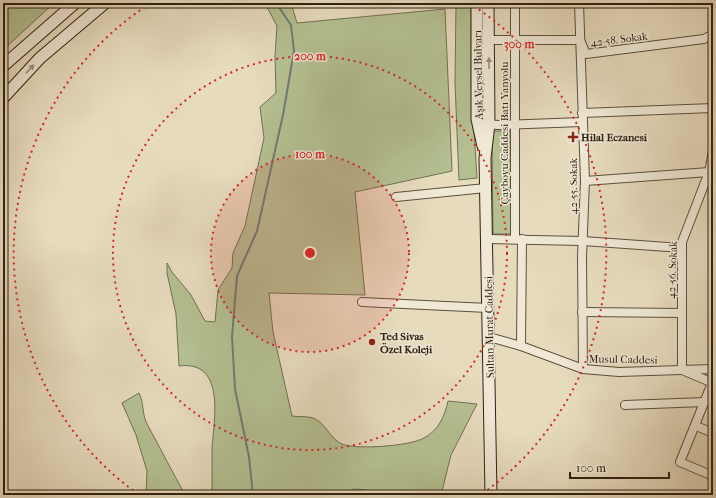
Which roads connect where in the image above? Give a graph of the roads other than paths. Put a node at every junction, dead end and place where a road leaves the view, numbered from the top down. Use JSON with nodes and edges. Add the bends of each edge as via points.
{"nodes":[{"id":1,"x":75,"y":3,"type":"edge"},
{"id":2,"x":105,"y":3,"type":"edge"},
{"id":3,"x":477,"y":3,"type":"edge"},
{"id":4,"x":488,"y":3,"type":"edge"},
{"id":5,"x":515,"y":3,"type":"edge"},
{"id":6,"x":579,"y":3,"type":"edge"},
{"id":7,"x":713,"y":34,"type":"edge"},
{"id":8,"x":516,"y":39,"type":"junction"},
{"id":9,"x":489,"y":40,"type":"junction"},
{"id":10,"x":580,"y":40,"type":"junction"},
{"id":11,"x":3,"y":66,"type":"edge"},
{"id":12,"x":3,"y":98,"type":"edge"},
{"id":13,"x":713,"y":108,"type":"edge"},
{"id":14,"x":582,"y":118,"type":"junction"},
{"id":15,"x":484,"y":124,"type":"junction"},
{"id":16,"x":514,"y":125,"type":"junction"},
{"id":17,"x":713,"y":153,"type":"edge"},
{"id":18,"x":485,"y":158,"type":"joint"},
{"id":19,"x":709,"y":172,"type":"junction"},
{"id":20,"x":585,"y":181,"type":"junction"},
{"id":21,"x":486,"y":188,"type":"junction"},
{"id":22,"x":396,"y":197,"type":"dead end"},
{"id":23,"x":487,"y":239,"type":"junction"},
{"id":24,"x":518,"y":239,"type":"junction"},
{"id":25,"x":583,"y":241,"type":"junction"},
{"id":26,"x":682,"y":248,"type":"junction"},
{"id":27,"x":362,"y":302,"type":"dead end"},
{"id":28,"x":488,"y":308,"type":"junction"},
{"id":29,"x":582,"y":312,"type":"junction"},
{"id":30,"x":682,"y":313,"type":"junction"},
{"id":31,"x":489,"y":337,"type":"junction"},
{"id":32,"x":521,"y":346,"type":"junction"},
{"id":33,"x":583,"y":369,"type":"junction"},
{"id":34,"x":713,"y":369,"type":"edge"},
{"id":35,"x":682,"y":370,"type":"junction"},
{"id":36,"x":712,"y":383,"type":"edge"},
{"id":37,"x":705,"y":402,"type":"junction"},
{"id":38,"x":626,"y":405,"type":"dead end"},
{"id":39,"x":696,"y":426,"type":"junction"},
{"id":40,"x":713,"y":433,"type":"edge"},
{"id":41,"x":713,"y":476,"type":"edge"},
{"id":42,"x":491,"y":495,"type":"edge"}],
"edges":[{"from":1,"to":11,"type":"street"},
{"from":12,"to":2,"type":"street","one_way":true,"via":[[40,58]]},
{"from":3,"to":15,"type":"street","name":"Aşık Veysel Bulvarı"},
{"from":4,"to":9,"type":"street","name":"Aşık Veysel Bulvarı"},
{"from":5,"to":8,"type":"street","name":"Çayboyu Caddesi Batı Yanyolu"},
{"from":6,"to":10,"type":"street","name":"42-55. Sokak"},
{"from":7,"to":10,"type":"street","name":"42-58. Sokak","via":[[704,39],[586,54]]},
{"from":8,"to":9,"type":"street","name":"42-58. Sokak"},
{"from":8,"to":10,"type":"street","name":"42-58. Sokak"},
{"from":8,"to":16,"type":"street","name":"Çayboyu Caddesi Batı Yanyolu"},
{"from":15,"to":9,"type":"street","name":"Aşık Veysel Bulvarı","one_way":true},
{"from":10,"to":14,"type":"street","name":"42-55. Sokak"},
{"from":13,"to":14,"type":"street"},
{"from":14,"to":16,"type":"street"},
{"from":14,"to":20,"type":"street","name":"42-55. Sokak"},
{"from":15,"to":16,"type":"street"},
{"from":15,"to":18,"type":"street","name":"Aşık Veysel Bulvarı"},
{"from":16,"to":24,"type":"street","name":"Çayboyu Caddesi Batı Yanyolu"},
{"from":17,"to":19,"type":"street","name":"42-56. Sokak"},
{"from":18,"to":21,"type":"street","name":"Sultan Murat Caddesi"},
{"from":19,"to":20,"type":"street"},
{"from":19,"to":26,"type":"street","name":"42-56. Sokak","via":[[682,242]]},
{"from":20,"to":25,"type":"street","name":"42-55. Sokak"},
{"from":21,"to":22,"type":"street"},
{"from":21,"to":23,"type":"street","name":"Sultan Murat Caddesi"},
{"from":23,"to":24,"type":"street"},
{"from":23,"to":28,"type":"street","name":"Sultan Murat Caddesi"},
{"from":24,"to":25,"type":"street"},
{"from":24,"to":32,"type":"street","name":"Çayboyu Caddesi Batı Yanyolu"},
{"from":25,"to":26,"type":"street"},
{"from":25,"to":29,"type":"street","name":"42-55. Sokak"},
{"from":26,"to":30,"type":"street","name":"42-56. Sokak"},
{"from":27,"to":28,"type":"street"},
{"from":28,"to":31,"type":"street","name":"Sultan Murat Caddesi"},
{"from":29,"to":30,"type":"street"},
{"from":29,"to":33,"type":"street","name":"42-55. Sokak"},
{"from":30,"to":35,"type":"street","name":"42-56. Sokak"},
{"from":31,"to":32,"type":"street","name":"Musul Caddesi"},
{"from":31,"to":42,"type":"street","name":"Sultan Murat Caddesi"},
{"from":32,"to":33,"type":"street","name":"Musul Caddesi"},
{"from":33,"to":35,"type":"street","name":"Musul Caddesi","via":[[618,372]]},
{"from":34,"to":35,"type":"street","name":"Musul Caddesi"},
{"from":35,"to":36,"type":"street"},
{"from":36,"to":37,"type":"street"},
{"from":37,"to":38,"type":"street"},
{"from":37,"to":39,"type":"street"},
{"from":39,"to":40,"type":"street"},
{"from":39,"to":41,"type":"street","via":[[680,462]]}]}
